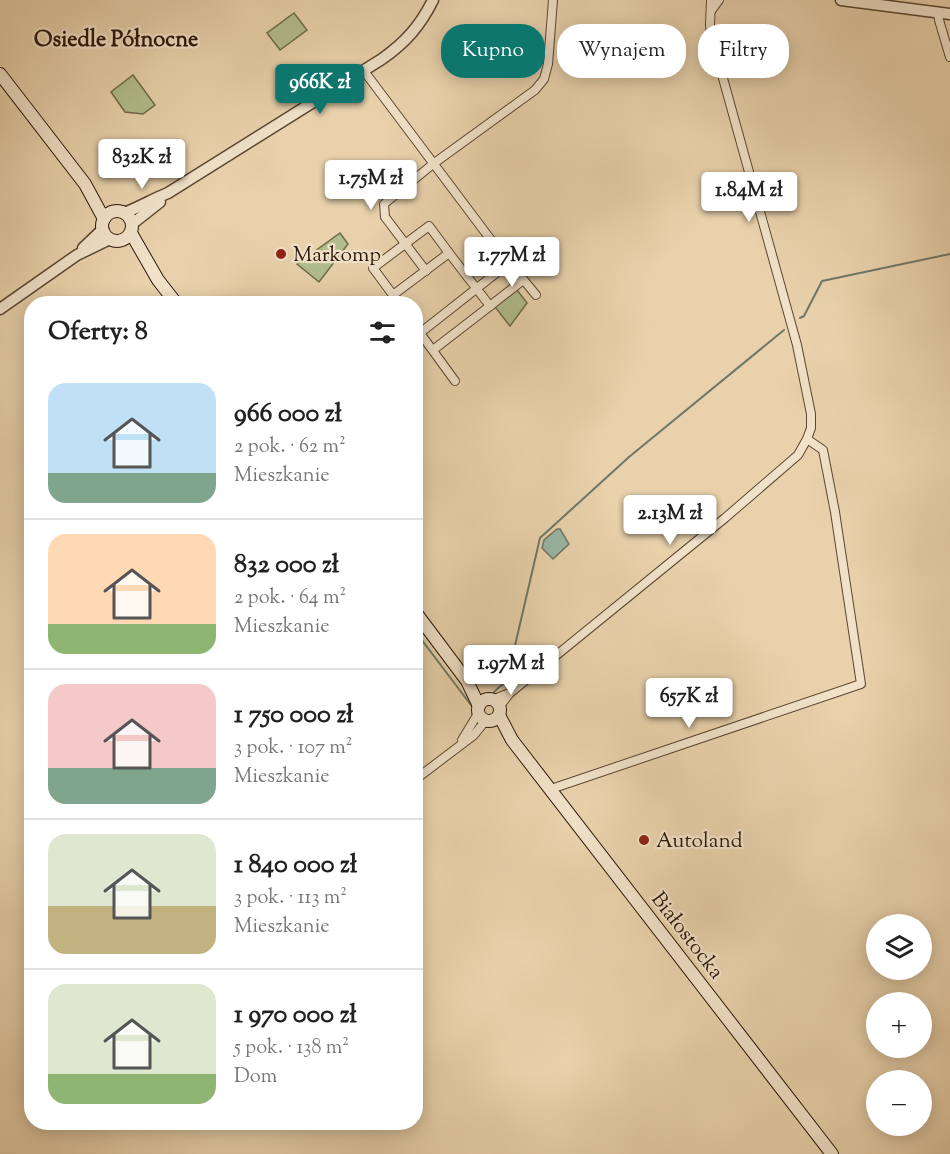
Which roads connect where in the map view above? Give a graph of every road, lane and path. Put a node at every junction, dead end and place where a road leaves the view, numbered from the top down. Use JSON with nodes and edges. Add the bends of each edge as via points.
{"nodes":[{"id":1,"x":434,"y":0,"type":"edge"},
{"id":2,"x":553,"y":0,"type":"edge"},
{"id":3,"x":711,"y":0,"type":"edge"},
{"id":4,"x":719,"y":0,"type":"edge"},
{"id":5,"x":841,"y":0,"type":"edge"},
{"id":6,"x":711,"y":11,"type":"junction"},
{"id":7,"x":938,"y":13,"type":"junction"},
{"id":8,"x":950,"y":14,"type":"edge"},
{"id":9,"x":950,"y":57,"type":"edge"},
{"id":10,"x":364,"y":71,"type":"junction"},
{"id":11,"x":0,"y":74,"type":"edge"},
{"id":12,"x":433,"y":164,"type":"junction"},
{"id":13,"x":85,"y":184,"type":"junction"},
{"id":14,"x":168,"y":193,"type":"junction"},
{"id":15,"x":120,"y":212,"type":"junction"},
{"id":16,"x":103,"y":224,"type":"junction"},
{"id":17,"x":131,"y":229,"type":"junction"},
{"id":18,"x":115,"y":240,"type":"junction"},
{"id":19,"x":405,"y":244,"type":"junction"},
{"id":20,"x":449,"y":253,"type":"junction"},
{"id":21,"x":77,"y":255,"type":"junction"},
{"id":22,"x":509,"y":263,"type":"junction"},
{"id":23,"x":426,"y":271,"type":"junction"},
{"id":24,"x":158,"y":280,"type":"junction"},
{"id":25,"x":523,"y":280,"type":"junction"},
{"id":26,"x":477,"y":288,"type":"junction"},
{"id":27,"x":536,"y":295,"type":"dead end"},
{"id":28,"x":171,"y":296,"type":"edge"},
{"id":29,"x":388,"y":296,"type":"edge"},
{"id":30,"x":394,"y":296,"type":"edge"},
{"id":31,"x":490,"y":306,"type":"junction"},
{"id":32,"x":0,"y":309,"type":"edge"},
{"id":33,"x":423,"y":331,"type":"edge"},
{"id":34,"x":423,"y":337,"type":"edge"},
{"id":35,"x":433,"y":350,"type":"junction"},
{"id":36,"x":455,"y":381,"type":"dead end"},
{"id":37,"x":807,"y":439,"type":"junction"},
{"id":38,"x":423,"y":622,"type":"edge"},
{"id":39,"x":489,"y":710,"type":"junction"},
{"id":40,"x":423,"y":774,"type":"edge"},
{"id":41,"x":551,"y":789,"type":"junction"},
{"id":42,"x":832,"y":1154,"type":"edge"}],
"edges":[{"from":1,"to":10,"type":"street","via":[[412,34]]},
{"from":2,"to":12,"type":"street","via":[[544,79],[535,90]]},
{"from":3,"to":6,"type":"street"},
{"from":4,"to":6,"type":"street"},
{"from":5,"to":7,"type":"street"},
{"from":6,"to":37,"type":"street","via":[[711,35],[797,345],[811,414]]},
{"from":7,"to":8,"type":"street"},
{"from":7,"to":9,"type":"street"},
{"from":10,"to":12,"type":"street"},
{"from":10,"to":14,"type":"street"},
{"from":11,"to":13,"type":"main road"},
{"from":12,"to":19,"type":"street","via":[[384,204],[385,217]]},
{"from":12,"to":22,"type":"street"},
{"from":13,"to":15,"type":"main road"},
{"from":13,"to":16,"type":"main road"},
{"from":14,"to":15,"type":"street","via":[[139,208]]},
{"from":14,"to":17,"type":"street"},
{"from":15,"to":16,"type":"main road","via":[[107,215]]},
{"from":15,"to":17,"type":"main road","via":[[131,220]]},
{"from":16,"to":18,"type":"main road","via":[[107,237]]},
{"from":16,"to":21,"type":"street"},
{"from":17,"to":18,"type":"main road","via":[[123,240]]},
{"from":17,"to":24,"type":"main road","via":[[137,247]]},
{"from":18,"to":21,"type":"street"},
{"from":18,"to":24,"type":"main road"},
{"from":19,"to":20,"type":"street","via":[[429,225]]},
{"from":19,"to":23,"type":"street"},
{"from":19,"to":29,"type":"street","via":[[373,268]]},
{"from":20,"to":23,"type":"street"},
{"from":20,"to":26,"type":"street"},
{"from":21,"to":32,"type":"street"},
{"from":22,"to":25,"type":"street"},
{"from":22,"to":26,"type":"street"},
{"from":23,"to":30,"type":"street"},
{"from":24,"to":28,"type":"main road"},
{"from":25,"to":27,"type":"street"},
{"from":25,"to":31,"type":"street"},
{"from":26,"to":31,"type":"street"},
{"from":26,"to":33,"type":"street"},
{"from":31,"to":35,"type":"street"},
{"from":34,"to":35,"type":"street"},
{"from":35,"to":36,"type":"street"},
{"from":37,"to":39,"type":"street","via":[[798,455]]},
{"from":37,"to":41,"type":"street","via":[[823,450],[861,684]]},
{"from":38,"to":39,"type":"main road","name":"Białostocka","via":[[477,700]]},
{"from":39,"to":40,"type":"street","via":[[474,735]]},
{"from":39,"to":41,"type":"main road","name":"Białostocka"},
{"from":41,"to":42,"type":"main road","name":"Białostocka"}]}
